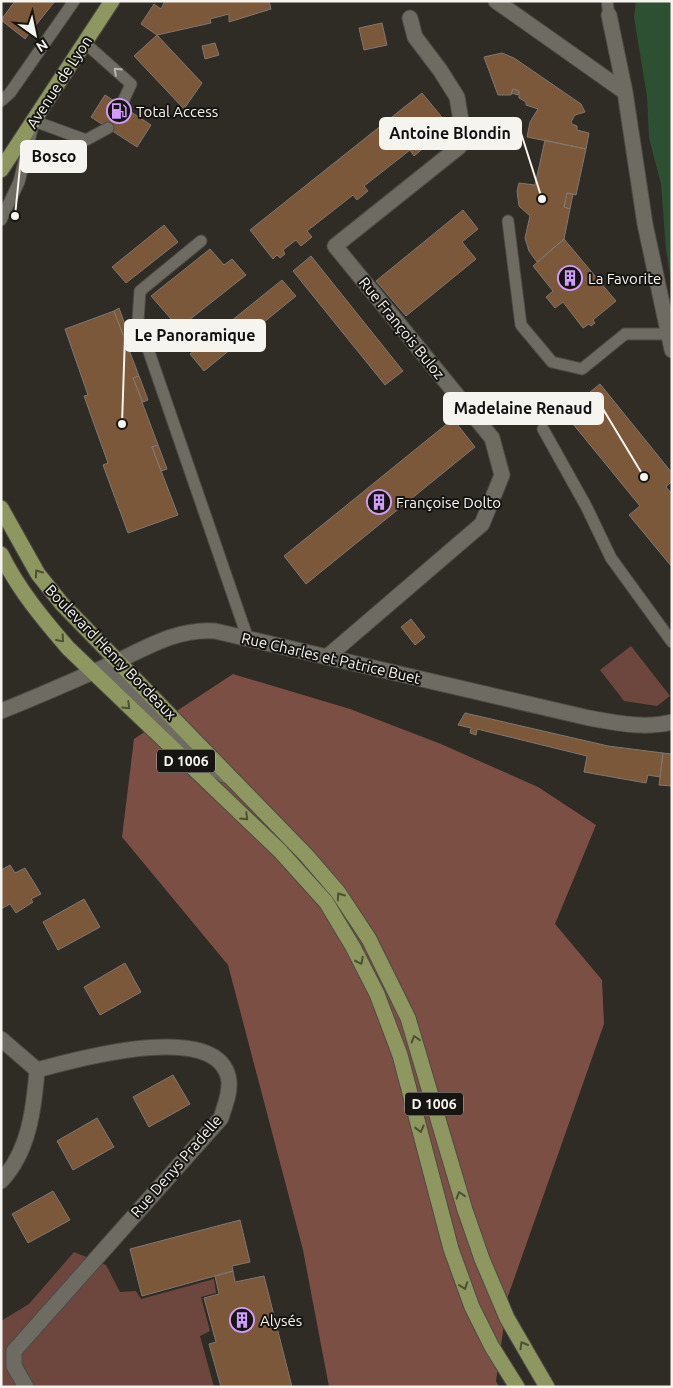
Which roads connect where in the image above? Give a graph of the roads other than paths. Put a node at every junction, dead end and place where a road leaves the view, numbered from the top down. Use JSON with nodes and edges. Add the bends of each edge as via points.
{"nodes":[{"id":1,"x":74,"y":1,"type":"edge"},
{"id":2,"x":112,"y":1,"type":"edge"},
{"id":3,"x":496,"y":1,"type":"edge"},
{"id":4,"x":608,"y":8,"type":"edge"},
{"id":5,"x":410,"y":18,"type":"dead end"},
{"id":6,"x":85,"y":43,"type":"junction"},
{"id":7,"x":625,"y":92,"type":"junction"},
{"id":8,"x":1,"y":101,"type":"edge"},
{"id":9,"x":121,"y":106,"type":"dead end"},
{"id":10,"x":34,"y":121,"type":"junction"},
{"id":11,"x":108,"y":128,"type":"dead end"},
{"id":12,"x":3,"y":169,"type":"edge"},
{"id":13,"x":1,"y":220,"type":"edge"},
{"id":14,"x":508,"y":221,"type":"dead end"},
{"id":15,"x":201,"y":241,"type":"dead end"},
{"id":16,"x":667,"y":334,"type":"junction"},
{"id":17,"x":672,"y":350,"type":"edge"},
{"id":18,"x":543,"y":428,"type":"dead end"},
{"id":19,"x":1,"y":508,"type":"edge"},
{"id":20,"x":1,"y":554,"type":"edge"},
{"id":21,"x":248,"y":639,"type":"junction"},
{"id":22,"x":672,"y":642,"type":"edge"},
{"id":23,"x":327,"y":657,"type":"junction"},
{"id":24,"x":105,"y":666,"type":"junction"},
{"id":25,"x":1,"y":711,"type":"edge"},
{"id":26,"x":672,"y":722,"type":"edge"},
{"id":27,"x":1,"y":1039,"type":"edge"},
{"id":28,"x":37,"y":1070,"type":"junction"},
{"id":29,"x":1,"y":1181,"type":"edge"},
{"id":30,"x":26,"y":1387,"type":"edge"},
{"id":31,"x":517,"y":1387,"type":"edge"},
{"id":32,"x":547,"y":1387,"type":"edge"}],
"edges":[{"from":1,"to":8,"type":"lane","via":[[10,93]]},
{"from":2,"to":6,"type":"main road","name":"Avenue de Lyon"},
{"from":3,"to":7,"type":"street"},
{"from":4,"to":7,"type":"street"},
{"from":5,"to":23,"type":"street","name":"Rue François Buloz","via":[[415,37],[457,97],[462,126],[458,147],[335,246],[492,438],[502,475],[482,524]]},
{"from":9,"to":6,"type":"lane","one_way":true,"via":[[131,84]]},
{"from":6,"to":10,"type":"main road","name":"Avenue de Lyon"},
{"from":7,"to":16,"type":"street","via":[[645,224]]},
{"from":10,"to":11,"type":"lane","via":[[86,140]]},
{"from":10,"to":12,"type":"main road","name":"Avenue de Lyon"},
{"from":10,"to":13,"type":"lane","via":[[19,182]]},
{"from":14,"to":16,"type":"lane","via":[[521,325],[552,362],[582,369],[625,334]]},
{"from":15,"to":21,"type":"lane","via":[[140,291],[138,320]]},
{"from":16,"to":17,"type":"street"},
{"from":18,"to":22,"type":"lane","via":[[611,558]]},
{"from":24,"to":19,"type":"main road","name":"Boulevard Henry Bordeaux","number":"D 1006","one_way":true,"via":[[38,574]]},
{"from":20,"to":24,"type":"main road","name":"Boulevard Henry Bordeaux","number":"D 1006","one_way":true,"via":[[42,618]]},
{"from":21,"to":23,"type":"street","name":"Rue Charles et Patrice Buet"},
{"from":21,"to":24,"type":"street","name":"Rue Charles et Patrice Buet","via":[[197,629],[180,633]]},
{"from":23,"to":26,"type":"street","name":"Rue Charles et Patrice Buet","via":[[589,718],[627,725]]},
{"from":24,"to":25,"type":"street","name":"Rue Charles et Patrice Buet"},
{"from":24,"to":31,"type":"main road","name":"Boulevard Henry Bordeaux","number":"D 1006","one_way":true,"via":[[326,902],[353,946],[377,994],[400,1055],[451,1249],[472,1307]]},
{"from":32,"to":24,"type":"main road","name":"Boulevard Henry Bordeaux","number":"D 1006","one_way":true,"via":[[507,1318],[482,1260],[416,1040],[369,939],[338,892],[238,784]]},
{"from":27,"to":28,"type":"street"},
{"from":28,"to":29,"type":"street","via":[[33,1112],[20,1153]]},
{"from":28,"to":30,"type":"street","name":"Rue Denys Pradelle","via":[[94,1055],[151,1047],[199,1049],[224,1067],[229,1079],[229,1093],[221,1118],[14,1351],[14,1366]]}]}
